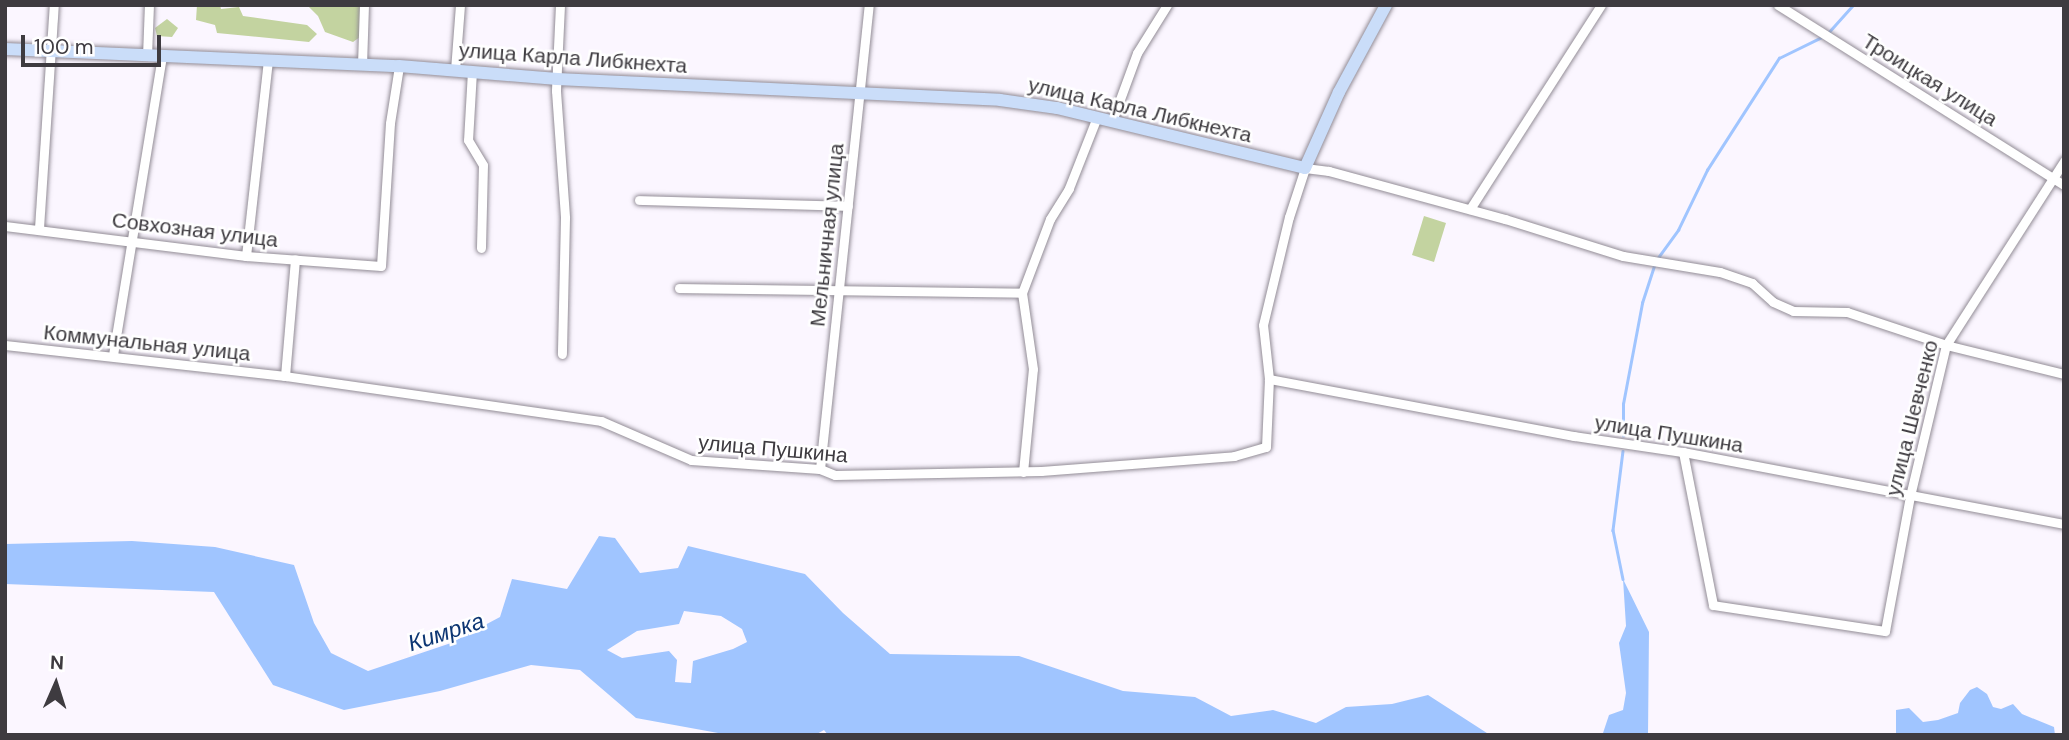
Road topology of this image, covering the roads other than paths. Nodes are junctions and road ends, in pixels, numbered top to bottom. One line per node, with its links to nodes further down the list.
1 (54, 5): 12 (street)
2 (149, 5): 13 (street)
3 (363, 5): 16 (street)
4 (460, 5): 18 (street)
5 (560, 5): 20 (street)
6 (869, 5): 21 (street, Мельничная улица)
7 (1167, 5): 23 (street)
8 (1386, 5): 25 (street)
9 (1601, 5): 30 (street)
10 (1778, 5): 26 (street, Троицкая улица)
11 (5, 49): 12 (street, улица Карла Либкнехта)
12 (51, 52): 13 (street, улица Карла Либкнехта); 32 (street)
13 (147, 56): 14 (street, улица Карла Либкнехта)
14 (162, 57): 15 (street, улица Карла Либкнехта); 33 (street)
15 (268, 61): 16 (street, улица Карла Либкнехта); 35 (street)
16 (362, 65): 17 (street, улица Карла Либкнехта)
17 (399, 66): 18 (street, улица Карла Либкнехта); 36 (street, Совхозная улица)
18 (455, 69): 19 (street, улица Карла Либкнехта)
19 (472, 71): 20 (street, улица Карла Либкнехта); 34 (street)
20 (557, 79): 21 (street, улица Карла Либкнехта); 42 (street)
21 (859, 92): 22 (street, улица Карла Либкнехта); 29 (street, Мельничная улица)
22 (1097, 117): 23 (street, улица Карла Либкнехта); 39 (street)
23 (1112, 121): 25 (street, улица Карла Либкнехта)
24 (2064, 162): 26 (street, улица Шевченко)
25 (1305, 168): 30 (street, улица Карла Либкнехта); 46 (street)
26 (2053, 178): 27 (street, Троицкая улица); 41 (street, улица Шевченко)
27 (2064, 185)
28 (639, 200): 29 (street)
29 (848, 206): 38 (street, Мельничная улица)
30 (1470, 209): 41 (street, улица Карла Либкнехта)
31 (5, 226): 32 (street, Совхозная улица)
32 (39, 228): 33 (street, Совхозная улица)
33 (132, 240): 35 (street, Совхозная улица); 43 (street)
34 (481, 248)
35 (246, 256): 36 (street, Совхозная улица)
36 (295, 259): 45 (street)
37 (680, 288): 38 (street)
38 (840, 290): 39 (street); 48 (street, Мельничная улица)
39 (1022, 293): 49 (street)
40 (5, 345): 43 (street, Коммунальная улица)
41 (1946, 345): 44 (street, улица Карла Либкнехта); 50 (street, улица Шевченко)
42 (562, 354)
43 (113, 355): 45 (street, Коммунальная улица)
44 (2064, 374)
45 (285, 376): 48 (street, улица Пушкина)
46 (1269, 379): 47 (street, улица Пушкина); 49 (street, улица Пушкина)
47 (1683, 452): 50 (street, улица Пушкина); 50 (street, улица Шевченко)
48 (820, 469): 49 (street, улица Пушкина)
49 (1023, 472)
50 (1910, 496): 51 (street, улица Пушкина)
51 (2064, 524)

